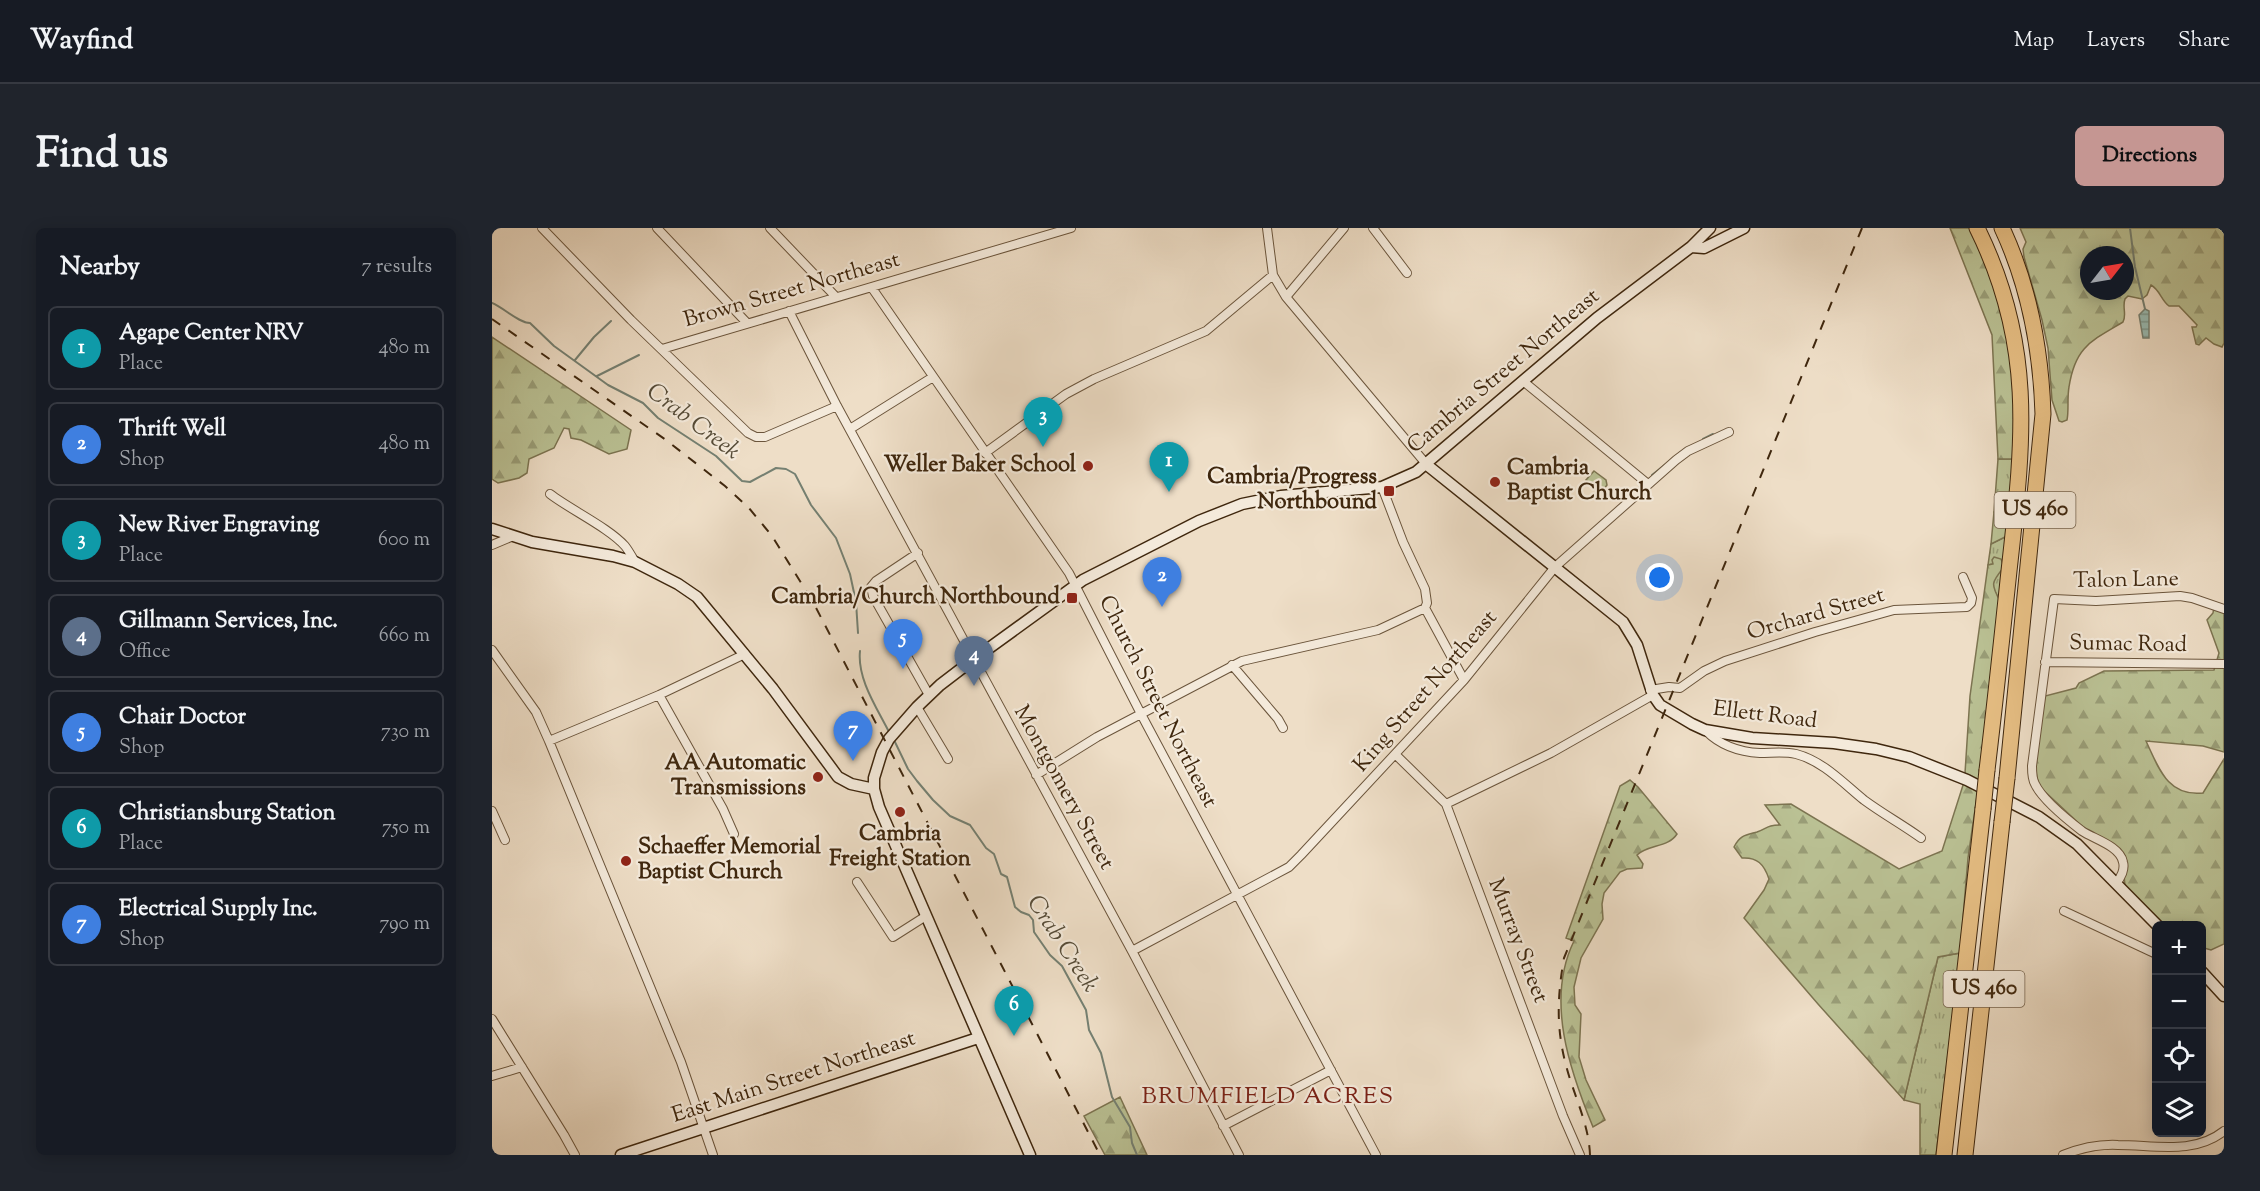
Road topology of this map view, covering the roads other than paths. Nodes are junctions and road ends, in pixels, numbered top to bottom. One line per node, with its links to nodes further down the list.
1 (542, 228): 20 (street)
2 (657, 228): 19 (street)
3 (770, 228): 16 (street)
4 (1071, 228): 15 (street, Brown Street Northeast)
5 (1268, 228): 14 (street)
6 (1344, 228): 17 (street)
7 (1373, 228): 13 (street)
8 (1710, 228): 12 (street, Cambria Street Northeast)
9 (1744, 228): 12 (street)
10 (1977, 228): 91 (highway, US 460, bridge)
11 (2002, 228): 92 (highway, US 460, bridge)
12 (1691, 247): 22 (street, Cambria Street Northeast)
13 (1407, 273)
14 (1273, 275): 17 (street); 26 (street)
15 (872, 288): 16 (street, Brown Street Northeast); 21 (street, Church Street Northeast)
16 (836, 297): 18 (street, Brown Street Northeast)
17 (1286, 297): 27 (street)
18 (789, 311): 19 (street, Brown Street Northeast); 23 (street, Montgomery Street)
19 (747, 322): 20 (street, Brown Street Northeast)
20 (662, 349): 23 (street)
21 (933, 377): 24 (street); 26 (street, Church Street Northeast)
22 (1523, 381): 27 (street, Cambria Street Northeast); 28 (street)
23 (837, 405): 24 (street, Montgomery Street)
24 (850, 429): 34 (street, Montgomery Street)
25 (1729, 432): 28 (street, King Street Northeast)
26 (985, 453): 38 (street, Church Street Northeast)
27 (1427, 465): 29 (street, Cambria Street Northeast); 36 (street)
28 (1648, 484): 36 (street, King Street Northeast)
29 (1382, 487): 38 (street, Cambria Street Northeast); 39 (street)
30 (550, 494): 35 (street)
31 (492, 529): 32 (street)
32 (511, 537): 33 (street); 35 (street)
33 (492, 545)
34 (918, 554): 43 (street, Montgomery Street); 50 (street)
35 (635, 562): 42 (street)
36 (1555, 567): 47 (street, King Street Northeast); 48 (street)
37 (1963, 577): 48 (street, Orchard Street)
38 (1076, 585): 43 (street, Cambria Street Northeast); 52 (street, Church Street Northeast)
39 (1425, 608): 46 (street); 47 (street)
40 (2224, 609): 44 (street, Talon Lane)
41 (492, 650): 55 (street)
42 (745, 654): 49 (street); 59 (street)
43 (974, 659): 50 (street, Cambria Street Northeast); 58 (street, Montgomery Street)
44 (2045, 662): 45 (street, Sumac Road); 66 (street, Sumac Road)
45 (2224, 664)
46 (1232, 665): 52 (street); 53 (street)
47 (1464, 680): 56 (street, King Street Northeast)
48 (1651, 692): 54 (street, Ellett Road); 60 (street, Orchard Street)
49 (659, 695): 55 (street); 62 (street)
50 (929, 695): 51 (street, Cambria Street Northeast)
51 (917, 707): 57 (street); 59 (street, Cambria Street Northeast)
52 (1141, 714): 58 (street); 67 (street, Church Street Northeast)
53 (1283, 728)
54 (1705, 730): 63 (street); 66 (street, Ellett Road)
55 (549, 741): 81 (street)
56 (1396, 755): 60 (street, Murray Street); 67 (street, King Street Northeast)
57 (948, 759)
58 (1036, 775): 71 (street, Montgomery Street)
59 (874, 789): 69 (street)
60 (1446, 804): 90 (street, Murray Street)
61 (492, 811): 64 (street)
62 (734, 834)
63 (1921, 838)
64 (505, 840)
65 (857, 882): 69 (street)
66 (2116, 883): 70 (street, Ellett Road)
67 (1238, 894): 71 (street, King Street Northeast); 78 (street, Church Street Northeast)
68 (2064, 911): 72 (street)
69 (926, 916): 76 (street)
70 (2153, 921)
71 (1132, 951): 80 (street, Montgomery Street)
72 (2152, 952)
73 (2205, 975): 74 (street)
74 (2224, 996)
75 (492, 1018): 77 (street)
76 (978, 1038): 81 (street, East Main Street Northeast); 87 (street)
77 (522, 1067): 79 (street); 84 (street)
78 (1331, 1070): 80 (street); 89 (street, Church Street Northeast)
79 (492, 1076)
80 (1224, 1126): 88 (street, Montgomery Street)
81 (704, 1128): 85 (street, East Main Street Northeast); 86 (street)
82 (2224, 1131): 83 (street)
83 (2198, 1151): 93 (street)
84 (574, 1155)
85 (621, 1155)
86 (713, 1155)
87 (1030, 1155)
88 (1239, 1155)
89 (1376, 1155)
90 (1580, 1155)
91 (1944, 1155)
92 (1965, 1155)
93 (2063, 1155)

